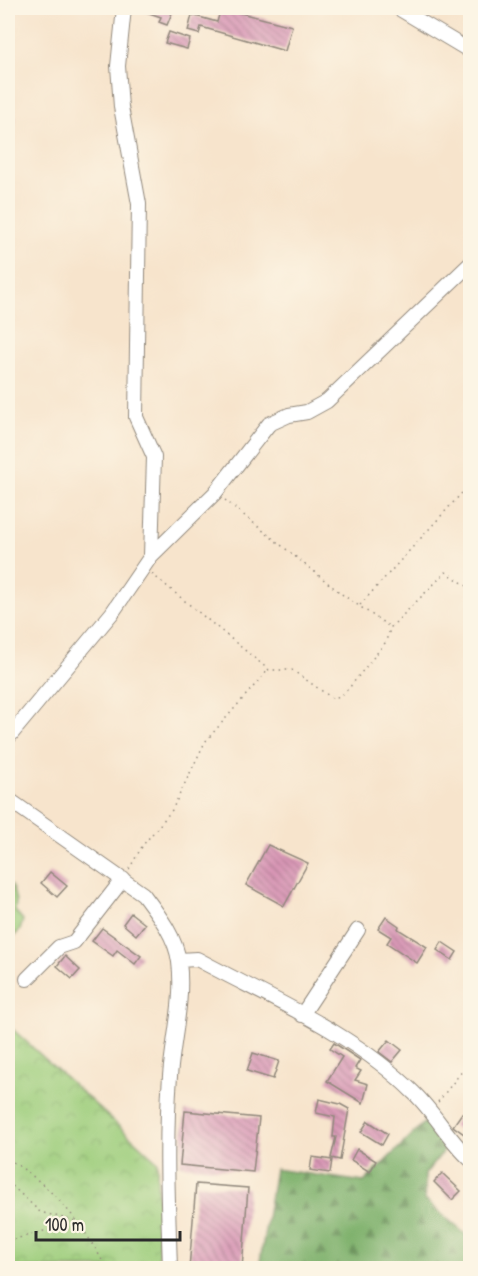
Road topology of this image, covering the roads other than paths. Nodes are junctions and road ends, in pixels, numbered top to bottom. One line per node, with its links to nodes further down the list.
1 (124, 8): 5 (street)
2 (398, 8): 3 (street)
3 (471, 51)
4 (471, 264): 5 (street)
5 (147, 562): 6 (street)
6 (8, 738)
7 (8, 799): 8 (street)
8 (123, 879): 10 (street); 11 (street)
9 (358, 930): 12 (street)
10 (179, 960): 12 (street); 14 (street)
11 (27, 979)
12 (302, 1015): 13 (street)
13 (471, 1159)
14 (170, 1269)

